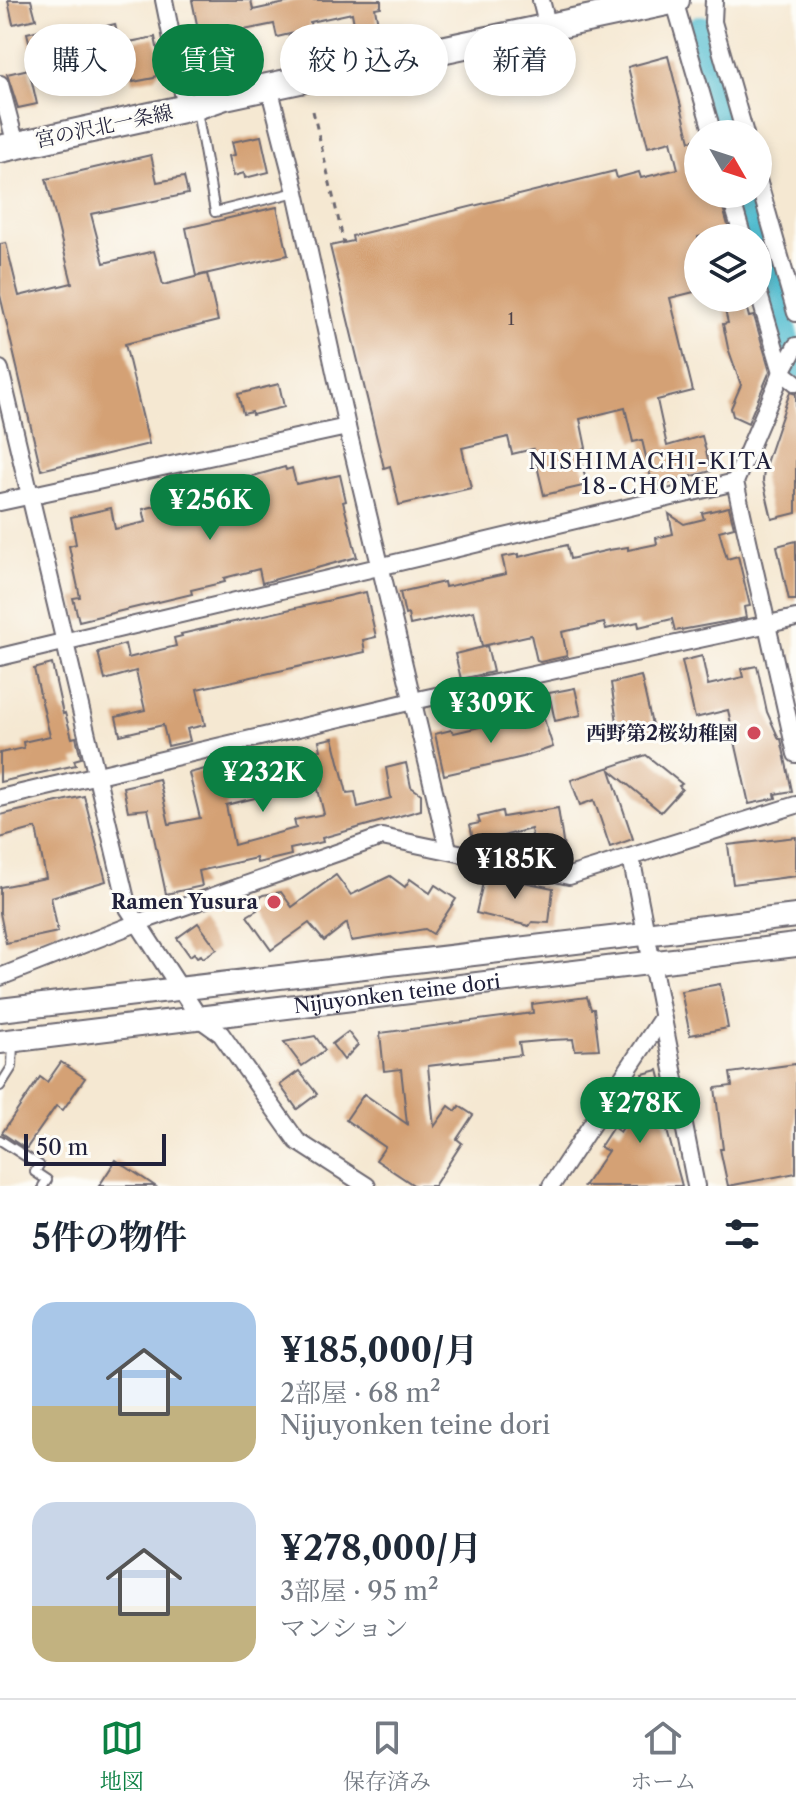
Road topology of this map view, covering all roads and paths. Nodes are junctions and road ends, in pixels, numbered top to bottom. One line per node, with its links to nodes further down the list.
1 (164, 0): 10 (street)
2 (541, 0): 5 (street)
3 (675, 0): 6 (main road, 宮の沢北一条線); 12 (street)
4 (714, 0): 13 (street)
5 (547, 24)
6 (566, 24)
7 (464, 46): 9 (main road, 宮の沢北一条線)
8 (0, 84): 14 (street)
9 (269, 87): 10 (main road, 宮の沢北一条線); 15 (street)
10 (191, 107): 14 (main road, 宮の沢北一条線); 15 (lane)
11 (313, 111): 17 (path)
12 (709, 120)
13 (741, 120)
14 (8, 147)
15 (296, 192): 24 (street)
16 (766, 208): 19 (street)
17 (344, 243)
18 (765, 312): 22 (street)
19 (796, 313)
20 (795, 347): 22 (street)
21 (0, 369): 26 (street)
22 (784, 369): 23 (street); 25 (street)
23 (796, 383)
24 (347, 427): 26 (street); 28 (street)
25 (735, 482): 28 (street); 30 (street)
26 (30, 495): 27 (street); 31 (street)
27 (0, 502)
28 (383, 567): 31 (street); 33 (street)
29 (796, 618): 30 (street)
30 (768, 624): 33 (street); 34 (street)
31 (65, 642): 32 (street); 35 (street)
32 (0, 657)
33 (413, 701): 35 (street); 38 (street)
34 (796, 754)
35 (97, 777): 36 (street); 41 (street)
36 (0, 798)
37 (796, 805): 39 (street)
38 (448, 849): 39 (street); 41 (street)
39 (631, 857): 42 (street)
40 (796, 916): 42 (street, Nijuyonken teine dori)
41 (137, 923): 45 (street); 46 (street)
42 (646, 933): 44 (street); 46 (street, Nijuyonken teine dori)
43 (796, 945): 44 (street, Nijuyonken teine dori)
44 (651, 962): 48 (street); 49 (street, Nijuyonken teine dori)
45 (0, 977)
46 (180, 989): 47 (street, Nijuyonken teine dori); 49 (street)
47 (0, 1010)
48 (662, 1018): 55 (street); 56 (street)
49 (200, 1019): 50 (street, Nijuyonken teine dori); 54 (street)
50 (6, 1041): 51 (lane)
51 (0, 1086)
52 (0, 1140): 53 (lane)
53 (43, 1186)
54 (367, 1186)
55 (551, 1186)
56 (696, 1186)

